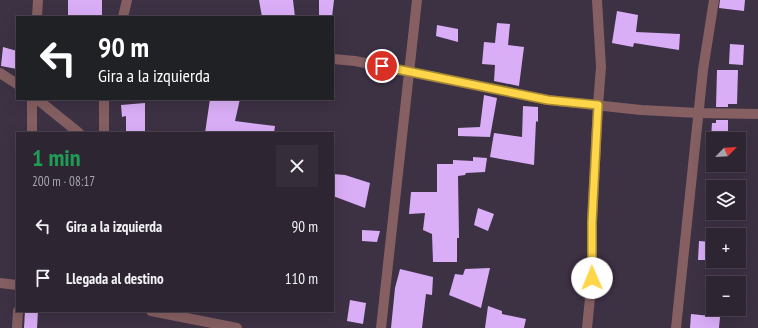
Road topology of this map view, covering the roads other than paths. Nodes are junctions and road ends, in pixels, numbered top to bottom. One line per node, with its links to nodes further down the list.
1 (38, 0): 6 (street)
2 (127, 0): 7 (street)
3 (417, 0): 9 (street)
4 (597, 0): 16 (street)
5 (714, 0): 17 (street)
6 (37, 16)
7 (123, 16)
8 (334, 59): 9 (street)
9 (409, 72): 16 (street); 28 (street)
10 (1, 74): 11 (street); 12 (street)
11 (16, 74)
12 (16, 83)
13 (32, 100): 19 (street)
14 (38, 100): 20 (street)
15 (104, 100): 21 (street)
16 (598, 105): 17 (street); 29 (street)
17 (698, 113): 18 (street); 30 (street)
18 (758, 114)
19 (32, 132)
20 (78, 132)
21 (104, 132)
22 (0, 283): 23 (street)
23 (16, 284)
24 (18, 312): 26 (street)
25 (156, 312): 27 (street)
26 (17, 328)
27 (237, 328)
28 (381, 328)
29 (587, 328)
30 (676, 328)

